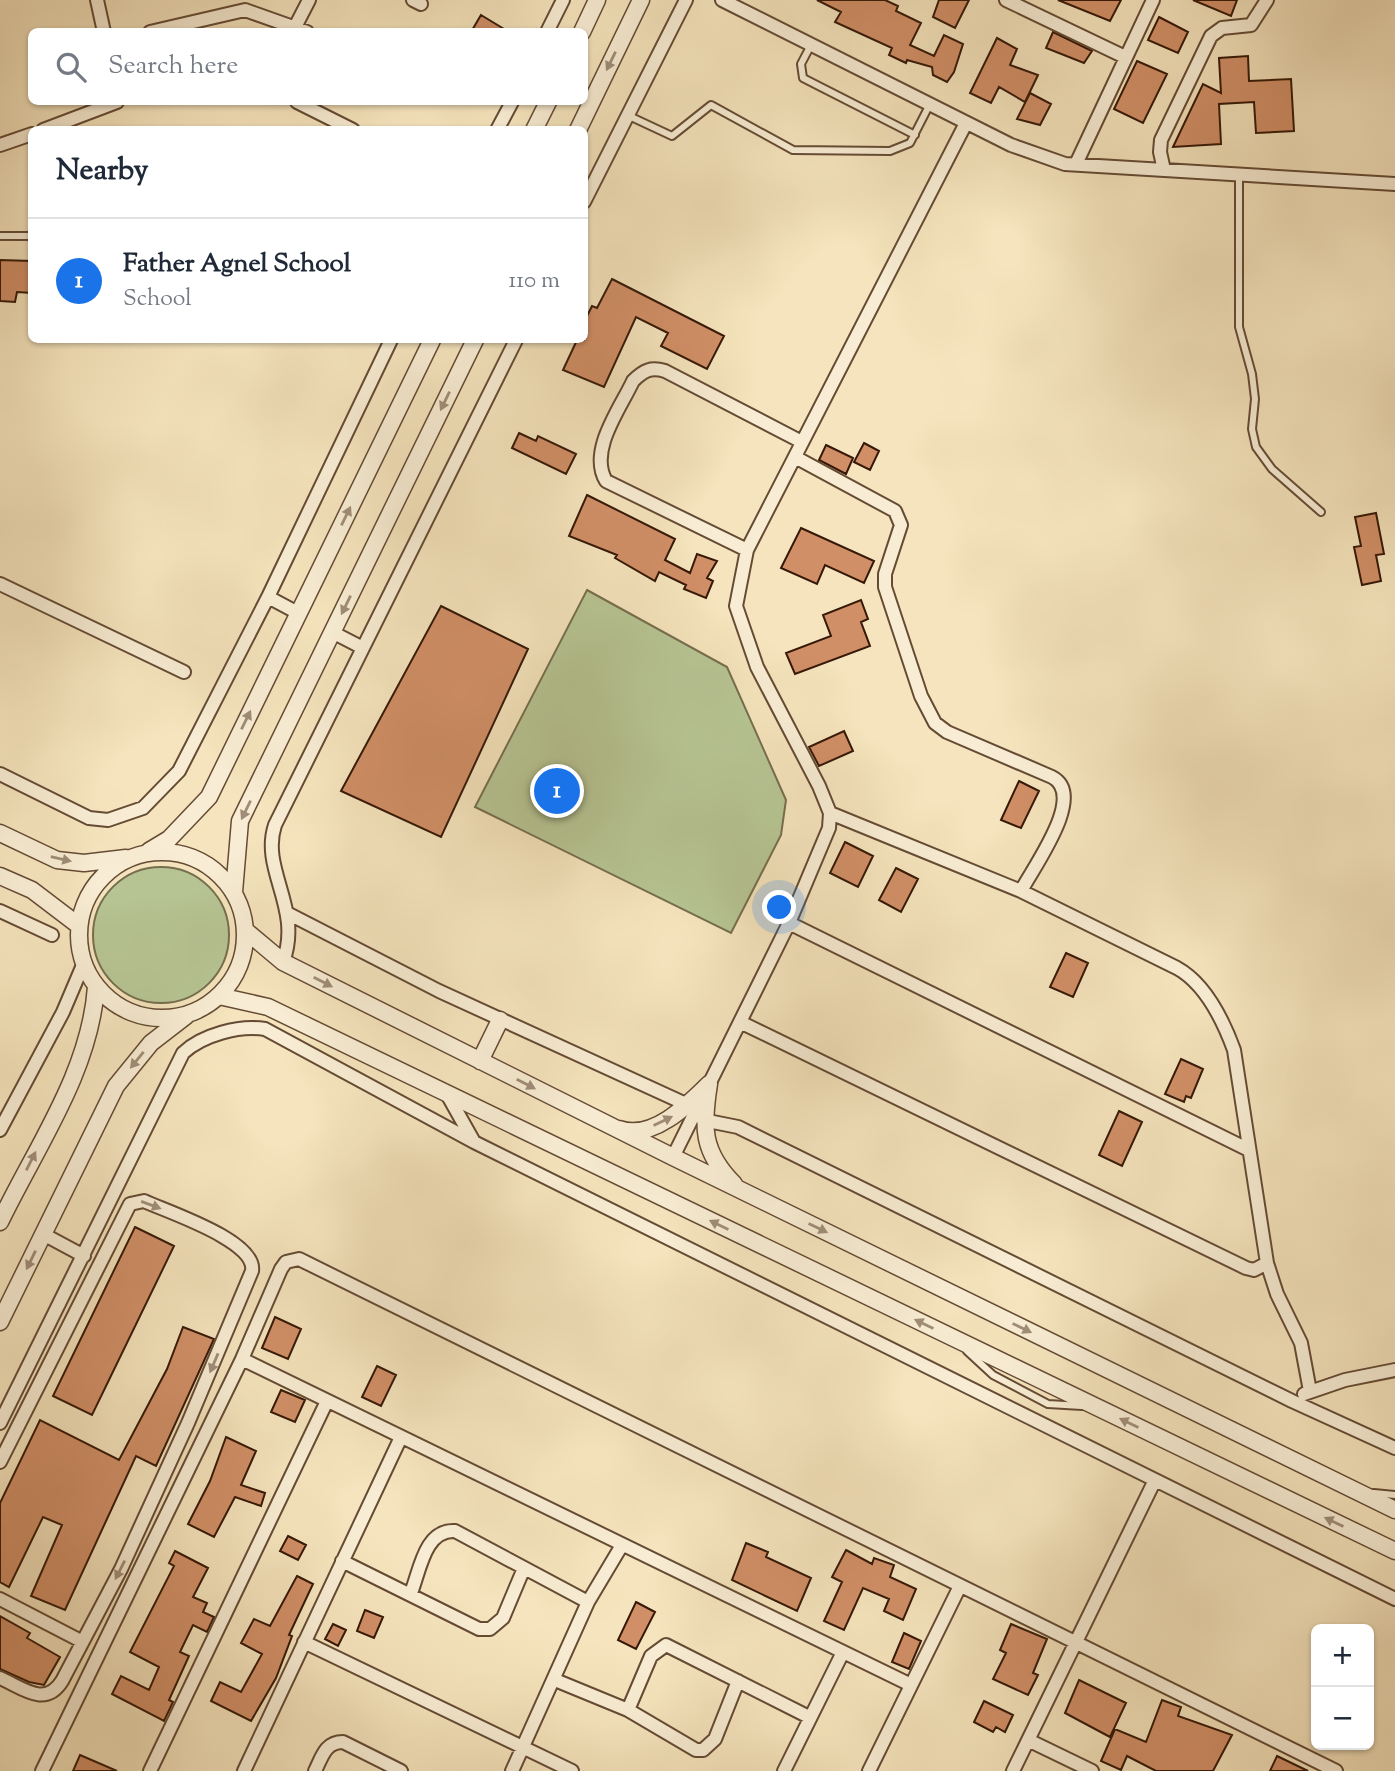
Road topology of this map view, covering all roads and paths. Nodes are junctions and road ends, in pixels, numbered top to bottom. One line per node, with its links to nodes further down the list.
1 (97, 0): 11 (street)
2 (309, 0): 14 (street)
3 (563, 0): 15 (street)
4 (597, 0): 16 (street)
5 (641, 0): 30 (street, one-way to 30)
6 (686, 0): 24 (street)
7 (722, 0): 17 (street)
8 (1006, 0): 18 (street)
9 (1153, 0): 18 (street)
10 (1267, 0): 35 (street)
11 (103, 28)
12 (167, 28): 13 (street)
13 (294, 28)
14 (300, 28)
15 (549, 28)
16 (584, 28)
17 (811, 45): 19 (street); 32 (lane)
18 (1125, 57): 34 (street)
19 (930, 104): 25 (street); 32 (lane)
20 (109, 105): 26 (street)
21 (304, 105): 27 (street)
22 (510, 105): 28 (street)
23 (546, 105): 29 (street)
24 (627, 115): 32 (lane); 38 (street)
25 (966, 122): 34 (street); 45 (street)
26 (54, 126)
27 (345, 126)
28 (500, 126)
29 (536, 126)
30 (580, 126)
31 (28, 135): 33 (street)
32 (915, 135)
33 (0, 145)
34 (1076, 164): 35 (street)
35 (1164, 170): 36 (street)
36 (1239, 174): 37 (street); 47 (lane)
37 (1395, 184)
38 (588, 194)
39 (0, 236): 40 (lane)
40 (28, 236)
41 (390, 343): 50 (street)
42 (431, 343): 51 (street, one-way to 42)
43 (474, 343): 52 (street, one-way to 52)
44 (515, 343): 53 (street)
45 (800, 441): 46 (street); 48 (street)
46 (796, 457): 48 (street); 61 (street)
47 (1321, 512)
48 (747, 550): 56 (street)
49 (0, 584): 54 (street)
50 (268, 597): 51 (street); 55 (street)
51 (298, 613): 58 (street, one-way to 51)
52 (332, 632): 53 (street); 62 (street, one-way to 62)
53 (363, 648): 64 (street)
54 (184, 672)
55 (0, 774)
56 (830, 813): 61 (street); 65 (street)
57 (0, 833): 59 (street, one-way to 59)
58 (149, 851): 59 (street); 62 (street)
59 (126, 858): 66 (street)
60 (0, 876): 66 (street)
61 (1021, 891): 84 (street)
62 (234, 892): 67 (street)
63 (0, 911): 68 (street)
64 (289, 914): 69 (street); 74 (street)
65 (789, 923): 75 (street); 84 (street)
66 (78, 925): 70 (street)
67 (246, 931): 69 (street); 72 (street)
68 (52, 935)
69 (283, 962): 76 (street, one-way to 76)
70 (83, 965): 71 (street); 82 (street)
71 (96, 987): 73 (street); 87 (street, one-way to 71)
72 (219, 996): 73 (street); 78 (street)
73 (188, 1014): 88 (street, one-way to 88)
74 (500, 1020): 76 (street); 79 (street)
75 (740, 1022): 77 (street); 90 (street)
76 (480, 1061): 81 (street, one-way to 81)
77 (709, 1084): 79 (street); 80 (street); 85 (street)
78 (447, 1093): 83 (street); 110 (street, one-way to 78)
79 (688, 1105): 81 (street, one-way to 79)
80 (703, 1120): 86 (street); 100 (street)
81 (607, 1125): 85 (street)
82 (0, 1130)
83 (474, 1142): 89 (street); 105 (street)
84 (1249, 1150): 90 (street)
85 (673, 1157): 86 (street)
86 (741, 1191): 106 (street, one-way to 106)
87 (1, 1216)
88 (43, 1234): 89 (street); 91 (street, one-way to 91)
89 (84, 1256): 93 (street)
90 (1267, 1263): 96 (street)
91 (0, 1322)
92 (242, 1359): 99 (street); 113 (street); 130 (street)
93 (30, 1362): 94 (street); 97 (street)
94 (47, 1370): 98 (street); 118 (street, one-way to 118)
95 (1395, 1370): 96 (street)
96 (1310, 1391): 100 (street)
97 (15, 1394): 98 (street); 101 (street)
98 (31, 1400): 104 (street)
99 (327, 1401): 102 (street); 131 (street)
100 (1292, 1401): 103 (street)
101 (0, 1423)
102 (401, 1437): 109 (street); 111 (street)
103 (1395, 1448)
104 (0, 1462)
105 (1154, 1482): 116 (street); 120 (street)
106 (1358, 1492): 107 (lane); 108 (street)
107 (1395, 1495)
108 (1395, 1510)
109 (622, 1545): 117 (street); 121 (street)
110 (1395, 1551)
111 (342, 1561): 114 (street); 119 (street)
112 (524, 1568): 114 (street); 114 (street); 117 (street)
113 (960, 1586): 120 (street); 125 (street)
114 (411, 1593)
115 (0, 1599): 118 (street)
116 (1395, 1599)
117 (588, 1602): 123 (street)
118 (80, 1641): 122 (street)
119 (304, 1642): 129 (street); 132 (street)
120 (1076, 1643): 128 (street); 141 (street)
121 (843, 1652): 125 (street); 127 (street)
122 (0, 1678)
123 (555, 1680): 126 (street); 129 (street)
124 (738, 1681): 126 (street); 126 (street); 127 (street)
125 (911, 1685): 138 (street)
126 (628, 1710)
127 (809, 1717): 137 (street)
128 (1028, 1740): 139 (street); 140 (street)
129 (524, 1748): 135 (street); 136 (street)
130 (45, 1770)
131 (150, 1771)
132 (244, 1771)
133 (315, 1771): 134 (street)
134 (401, 1771)
135 (512, 1771)
136 (572, 1771)
137 (783, 1771)
138 (869, 1771)
139 (1013, 1771)
140 (1092, 1771)
141 (1336, 1771)

